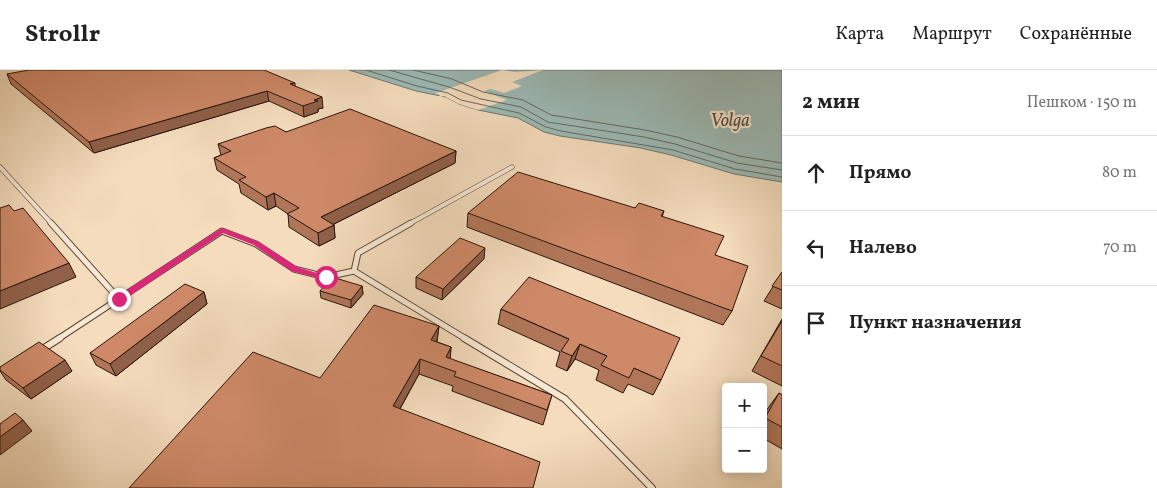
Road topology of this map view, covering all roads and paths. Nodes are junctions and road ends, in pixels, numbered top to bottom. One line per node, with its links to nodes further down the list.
1 (0, 167): 4 (lane)
2 (512, 167): 3 (lane)
3 (354, 271): 4 (lane); 6 (lane)
4 (119, 299): 5 (lane)
5 (32, 356)
6 (652, 488)

